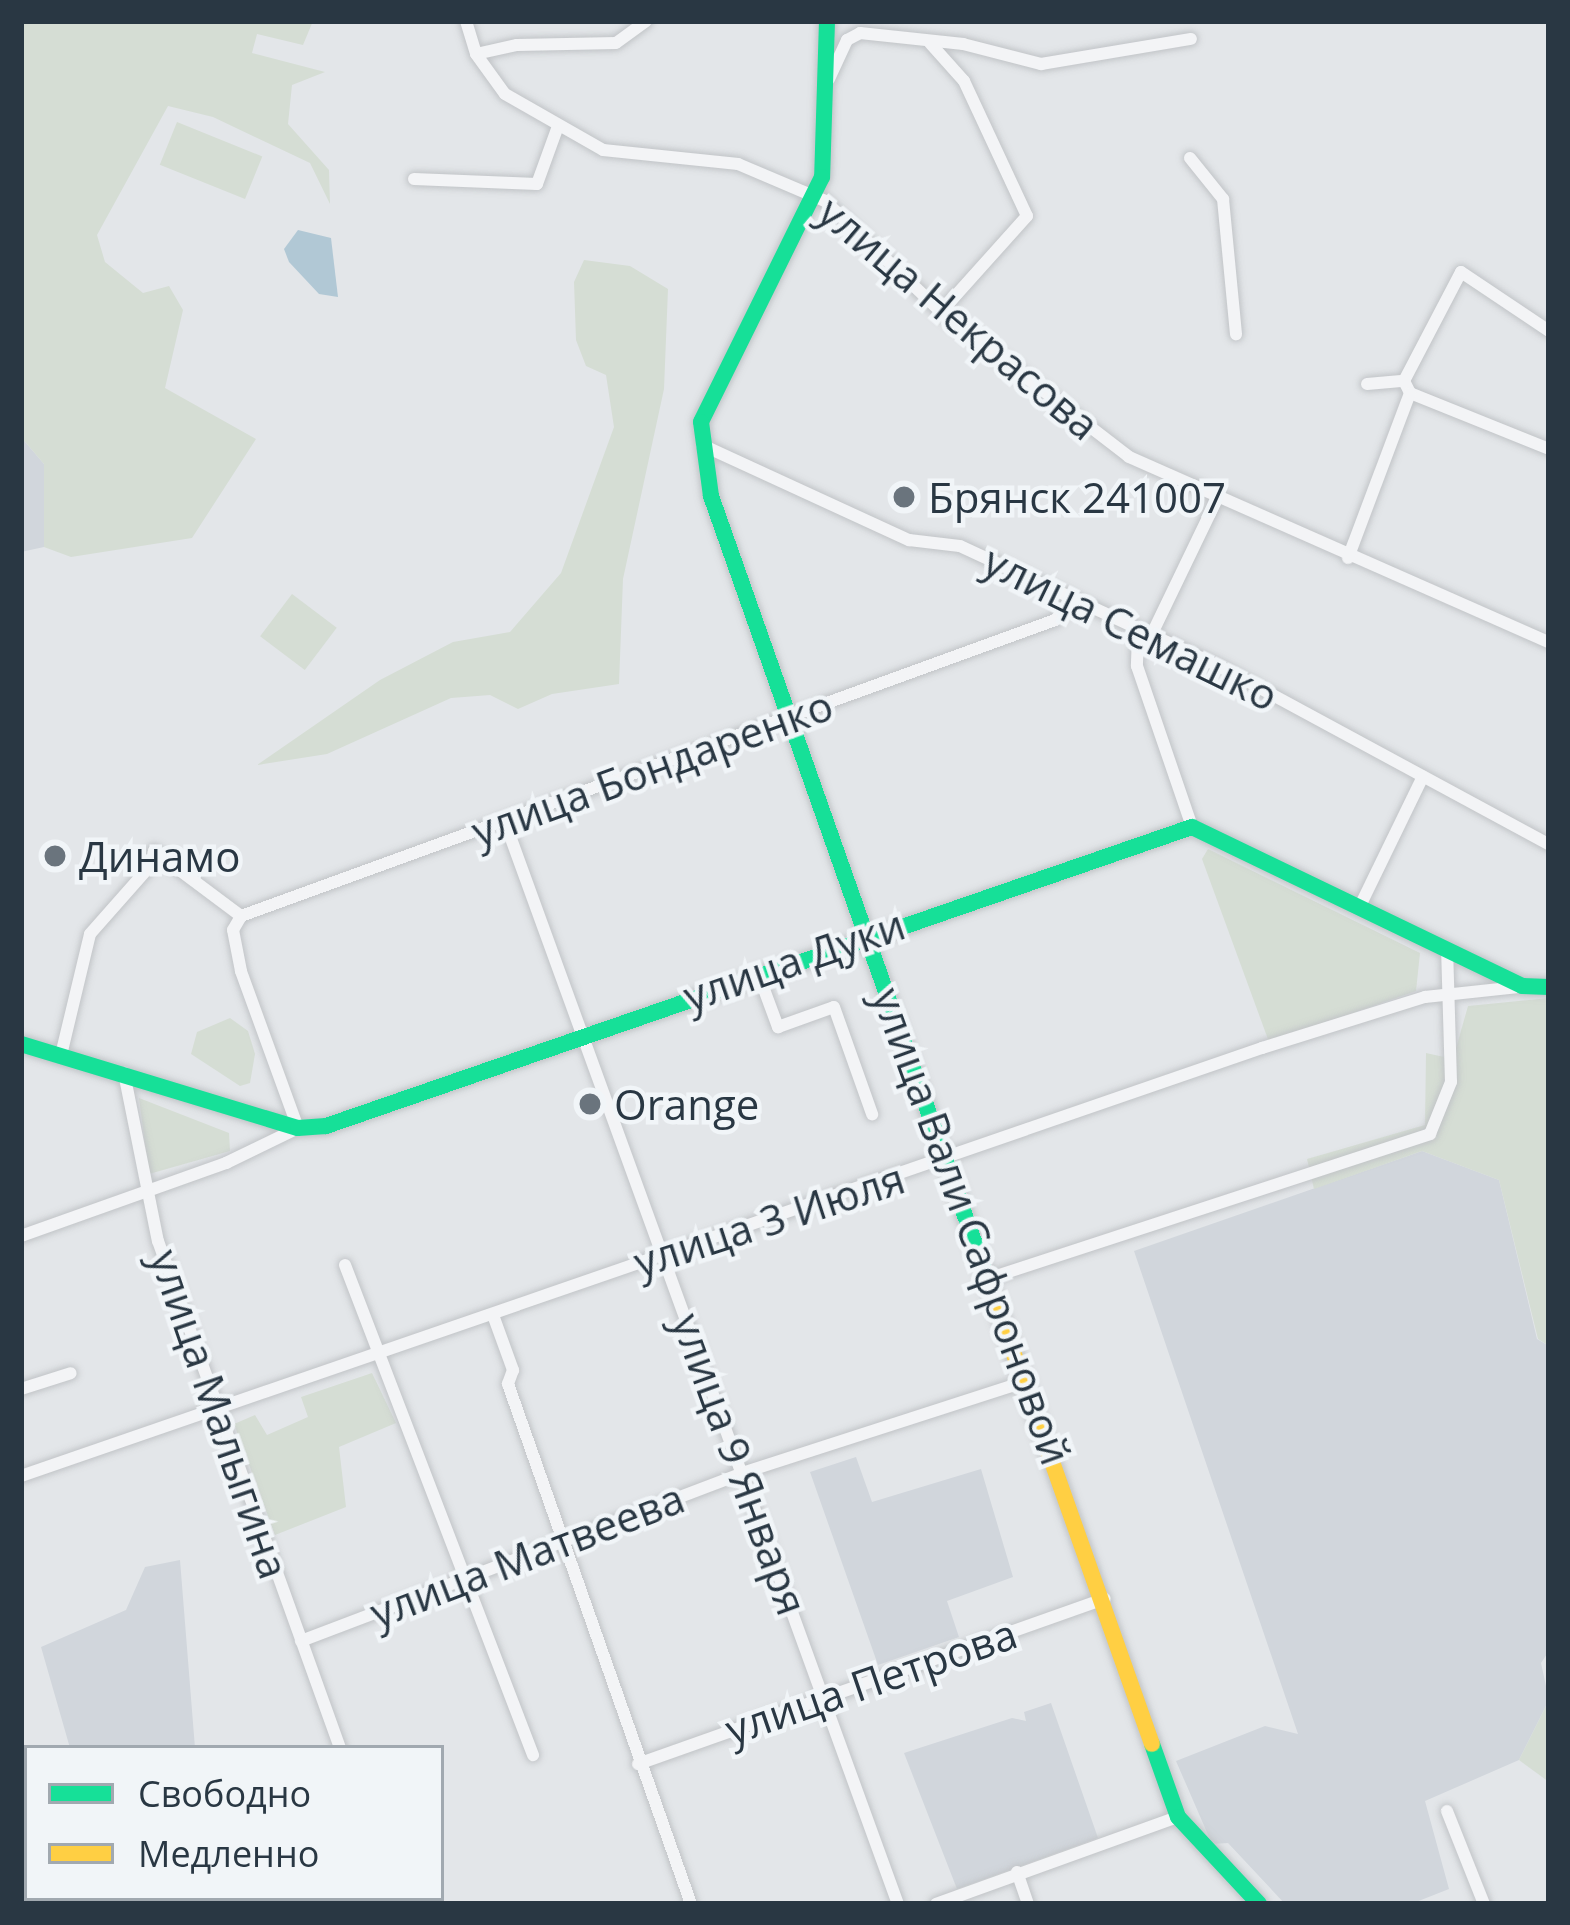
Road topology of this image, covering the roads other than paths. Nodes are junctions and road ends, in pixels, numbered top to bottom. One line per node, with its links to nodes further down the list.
1 (466, 21): 6 (street, улица Некрасова)
2 (646, 21): 6 (street)
3 (827, 21): 7 (street)
4 (1191, 39): 5 (street)
5 (929, 43): 7 (street); 12 (street)
6 (476, 55): 8 (street, улица Некрасова)
7 (829, 79): 11 (street)
8 (558, 126): 10 (street); 11 (street, улица Некрасова)
9 (1190, 158): 14 (street)
10 (414, 179)
11 (815, 196): 12 (street, улица Некрасова); 17 (street, улица Вали Сафроновой)
12 (941, 312): 19 (street, улица Некрасова)
13 (1549, 331): 16 (street)
14 (1236, 334)
15 (1367, 384): 16 (street)
16 (1407, 387): 18 (street); 20 (street)
17 (701, 445): 21 (street, улица Семашко); 24 (street, улица Вали Сафроновой)
18 (1549, 449)
19 (1218, 497): 20 (street, улица Некрасова); 22 (street)
20 (1348, 558): 23 (street, улица Некрасова)
21 (1072, 602): 22 (street, улица Семашко); 24 (street, улица Бондаренко)
22 (1144, 636): 25 (street, улица Семашко); 27 (street)
23 (1549, 642)
24 (792, 718): 26 (street, улица Бондаренко); 31 (street, улица Вали Сафроновой)
25 (1423, 776): 28 (street, улица Семашко); 29 (street)
26 (505, 822): 30 (street, улица Бондаренко); 37 (street, улица 9 Января)
27 (1192, 827): 29 (street); 31 (street, улица Дуки)
28 (1549, 844)
29 (1360, 906): 32 (street)
30 (241, 916): 39 (street); 42 (street)
31 (867, 935): 33 (street, улица Дуки); 43 (street, улица Вали Сафроновой)
32 (1447, 950): 34 (street); 36 (street)
33 (758, 972): 37 (street, улица Дуки); 41 (street)
34 (1522, 986): 35 (street); 36 (street, улица 3 Июля)
35 (1549, 987)
36 (1452, 993): 43 (street, улица 3 Июля); 48 (street)
37 (584, 1034): 42 (street, улица Дуки); 46 (street, улица 9 Января)
38 (21, 1044): 39 (street, улица Дуки)
39 (61, 1055): 40 (street, улица Дуки)
40 (124, 1073): 42 (street, улица Дуки); 44 (street, улица Малыгина)
41 (872, 1114)
42 (298, 1128): 44 (street)
43 (948, 1161): 46 (street, улица 3 Июля); 48 (street, улица Вали Сафроновой)
44 (145, 1192): 45 (street); 54 (street, улица Малыгина)
45 (21, 1236)
46 (663, 1254): 49 (street, улица 3 Июля); 55 (street, улица 9 Января)
47 (345, 1265): 50 (street)
48 (990, 1278): 52 (street, улица Вали Сафроновой)
49 (493, 1315): 50 (street, улица 3 Июля); 57 (street)
50 (379, 1354): 54 (street, улица 3 Июля); 58 (street)
51 (71, 1373): 53 (street)
52 (1028, 1381): 55 (street, улица Матвеева); 59 (street, улица Вали Сафроновой)
53 (21, 1389)
54 (214, 1412): 56 (street, улица 3 Июля); 60 (street, улица Малыгина)
55 (745, 1472): 57 (street, улица Матвеева); 61 (street, улица 9 Января)
56 (21, 1476)
57 (562, 1540): 58 (street, улица Матвеева); 64 (street)
58 (462, 1580): 60 (street, улица Матвеева); 63 (street)
59 (1105, 1599): 61 (street, улица Петрова); 66 (street, улица Вали Сафроновой)
60 (301, 1641): 62 (street, улица Малыгина)
61 (824, 1700): 64 (street, улица Петрова); 69 (street, улица 9 Января)
62 (339, 1745)
63 (533, 1756)
64 (638, 1763): 68 (street)
65 (1447, 1811): 73 (street)
66 (1178, 1817): 67 (street); 72 (street, улица Вали Сафроновой)
67 (1017, 1872): 70 (street); 71 (street)
68 (691, 1904)
69 (898, 1904)
70 (936, 1904)
71 (1028, 1904)
72 (1258, 1904)
73 (1484, 1904)

